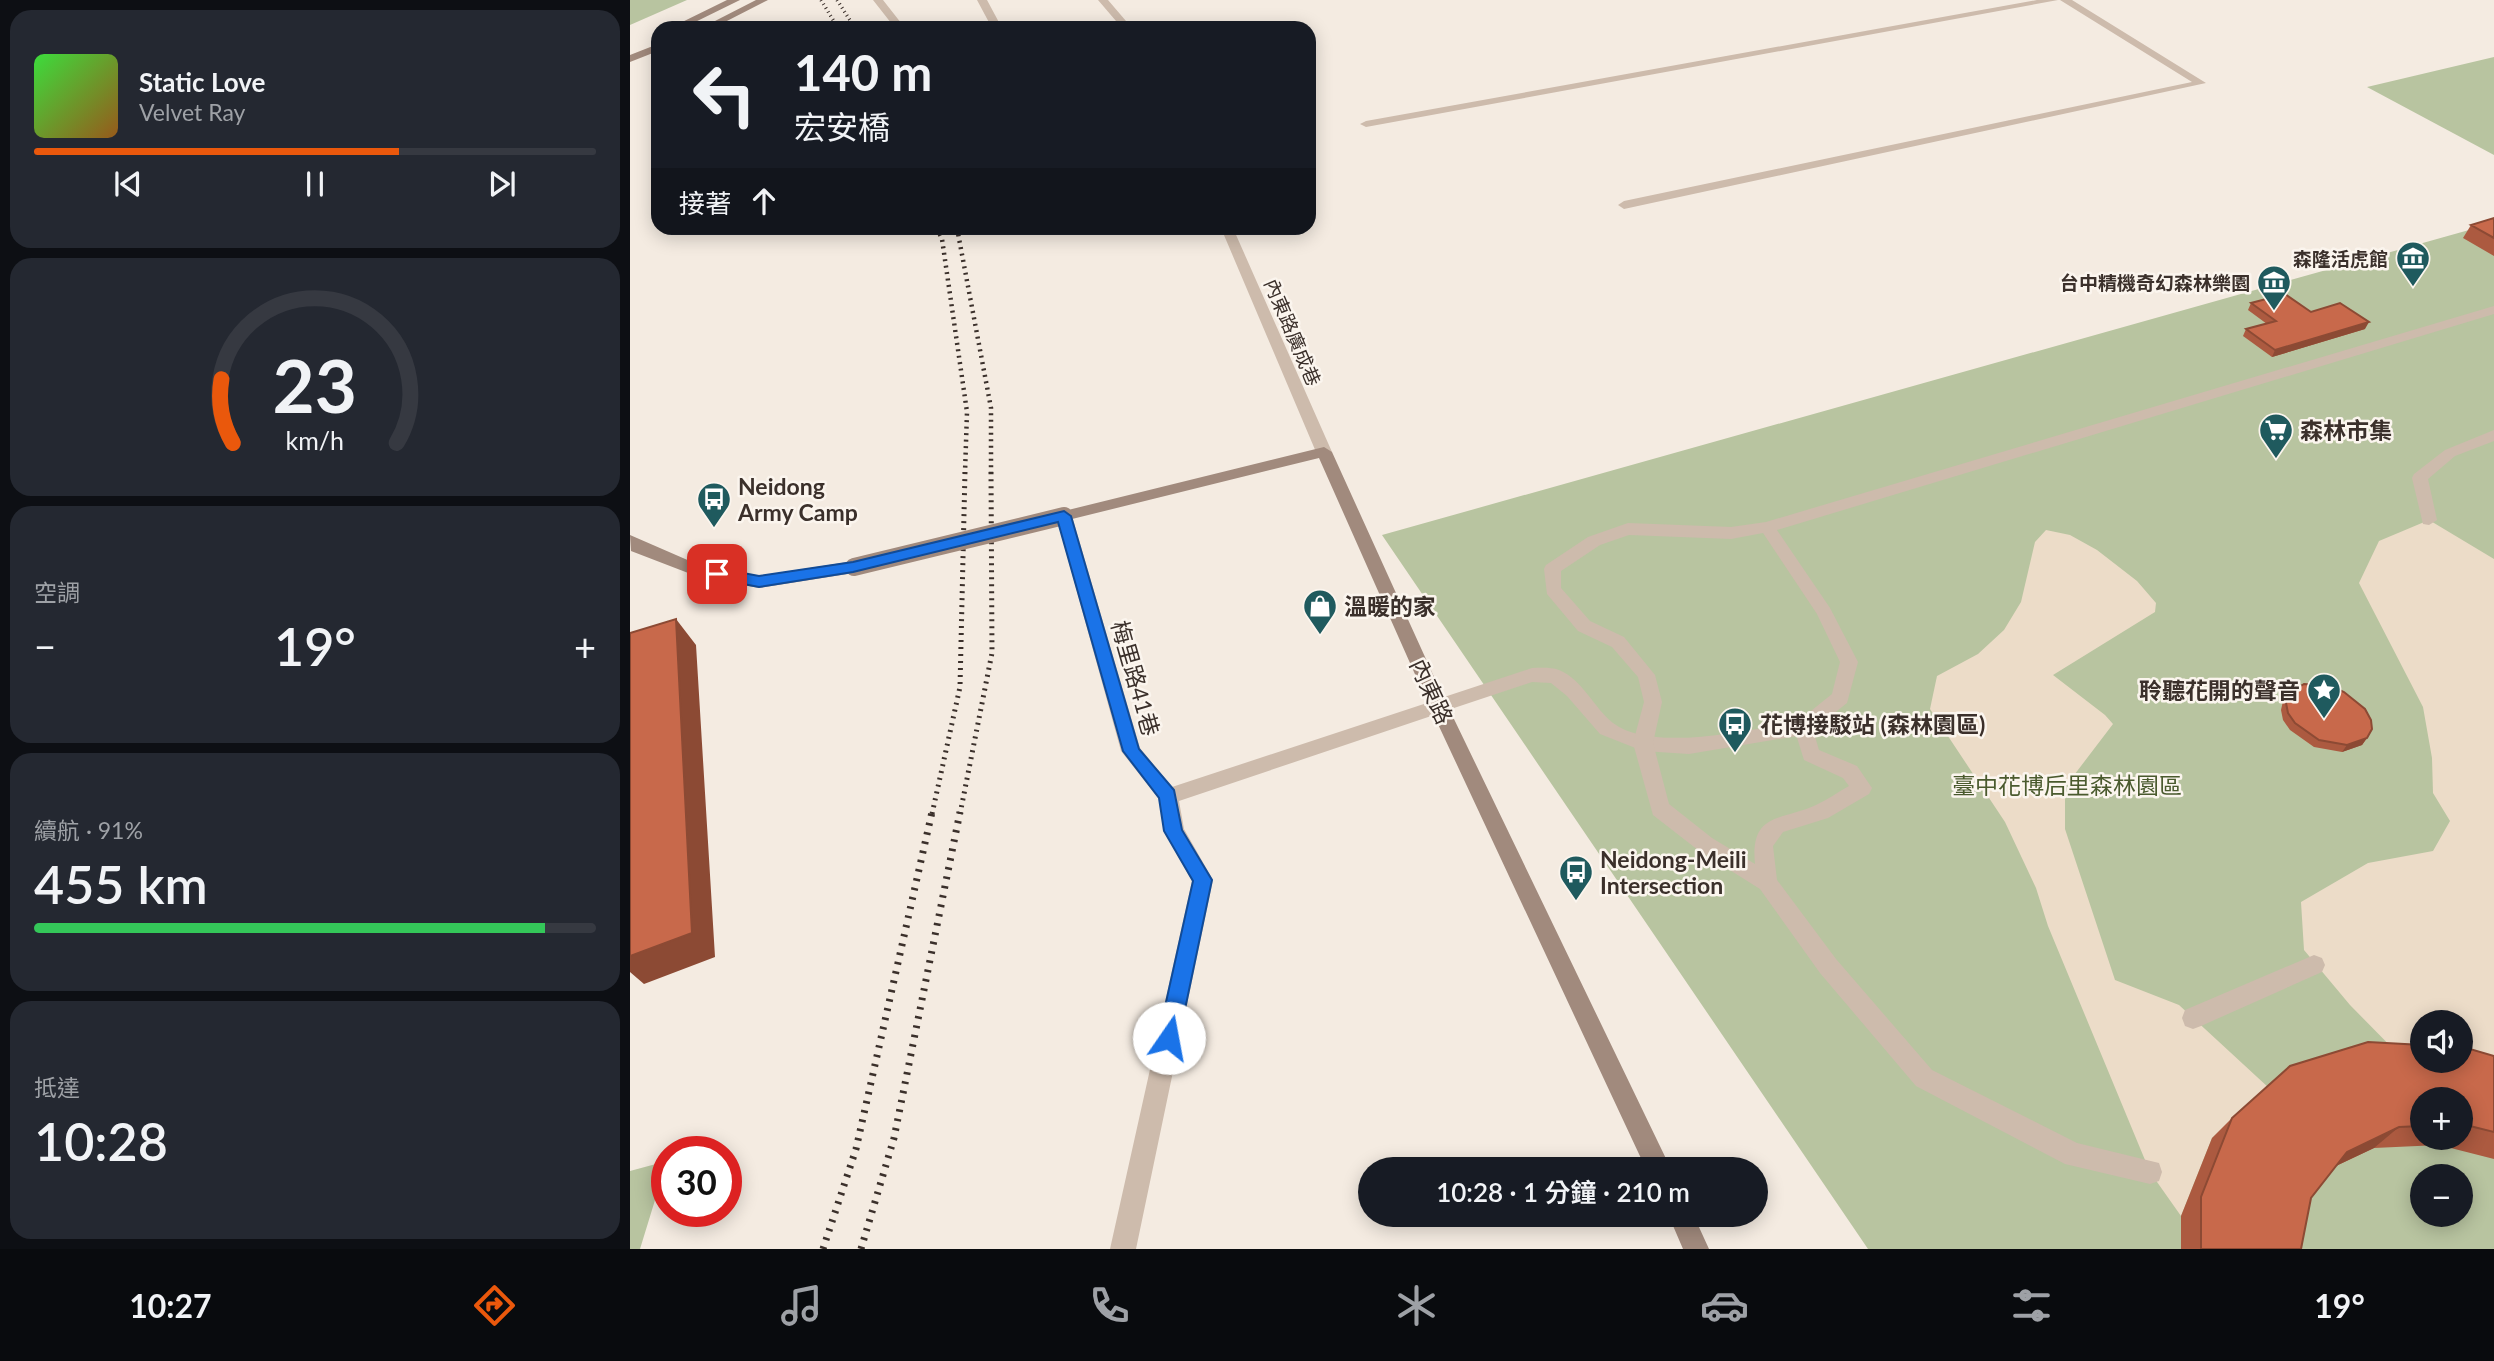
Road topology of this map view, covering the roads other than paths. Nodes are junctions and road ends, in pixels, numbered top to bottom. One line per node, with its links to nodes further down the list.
1 (735, 0): 8 (street)
2 (763, 0): 9 (street)
3 (878, 0): 10 (street)
4 (982, 0): 11 (street)
5 (1103, 0): 12 (street)
6 (2053, 0): 17 (street)
7 (2065, 0): 18 (street)
8 (690, 21)
9 (719, 21)
10 (894, 21)
11 (993, 21)
12 (1121, 21)
13 (651, 38): 14 (street)
14 (630, 47)
15 (651, 50): 16 (street)
16 (630, 59)
17 (1366, 124)
18 (1624, 205)
19 (1230, 235): 22 (street, 內東路廣成巷)
20 (2494, 310): 25 (street)
21 (2494, 435): 24 (street)
22 (1324, 452): 23 (street); 27 (street, 內東路)
23 (1064, 516): 26 (street, bridge); 30 (street, 梅里路41巷)
24 (2429, 520)
25 (1766, 527): 28 (street); 29 (street)
26 (630, 541)
27 (1439, 706): 29 (street); 30 (street); 34 (street, 內東路)
28 (1803, 728): 29 (street); 31 (street)
29 (1643, 743): 31 (street)
30 (1168, 796): 37 (street, 梅里路41巷)
31 (1767, 883): 35 (street)
32 (2314, 965): 33 (street)
33 (2193, 1018)
34 (1652, 1157)
35 (2150, 1172)
36 (1686, 1227): 38 (street)
37 (1124, 1249)
38 (1696, 1249)

